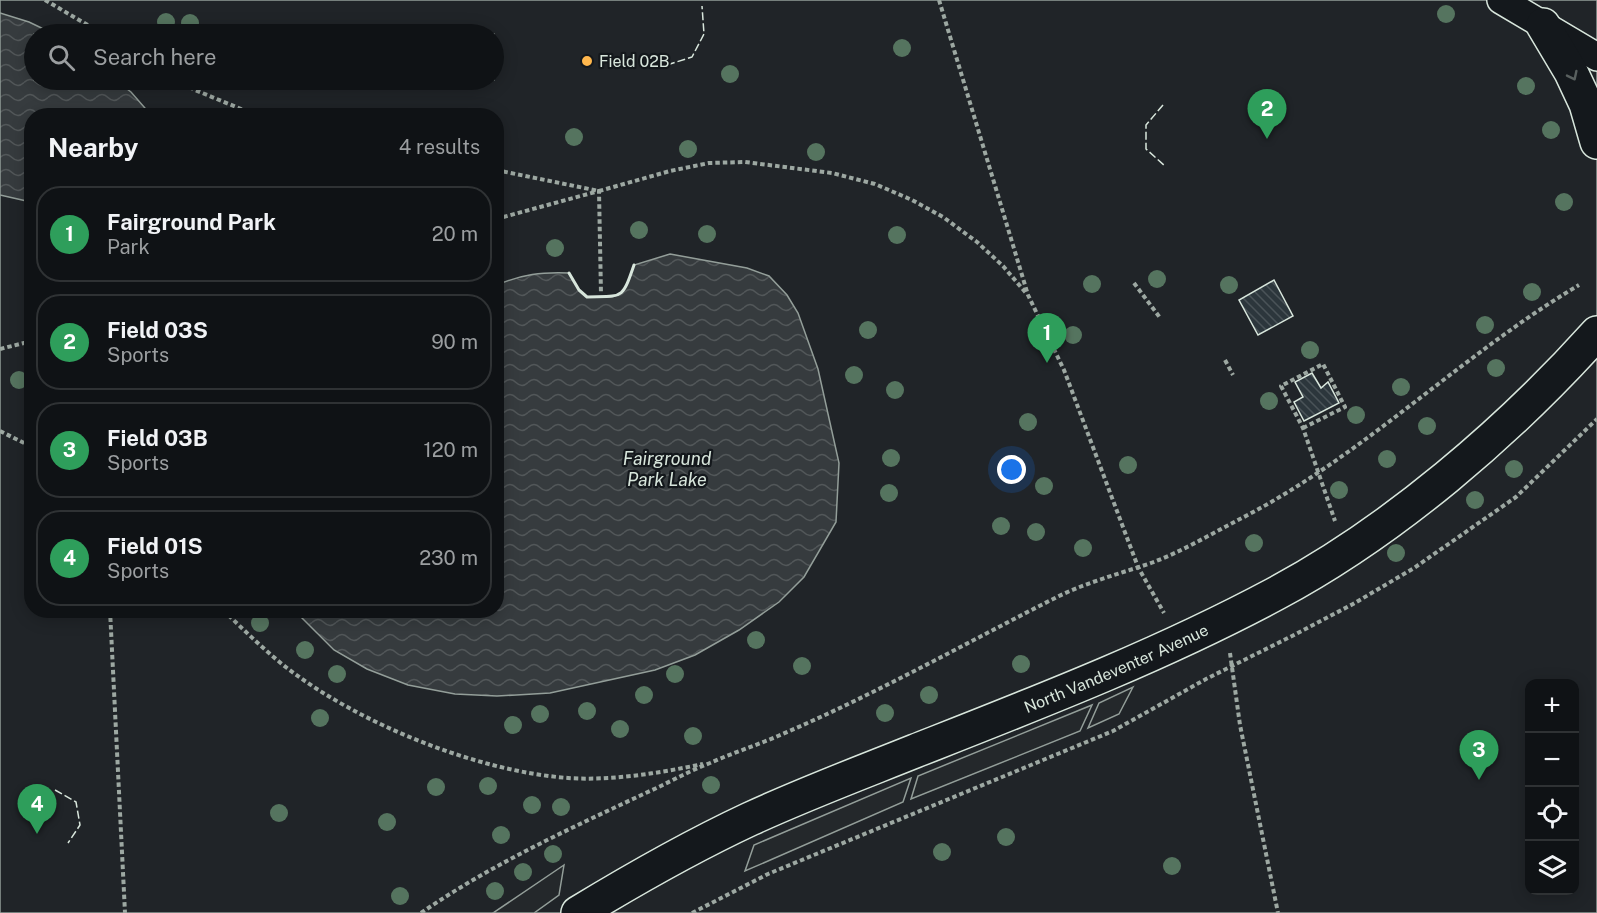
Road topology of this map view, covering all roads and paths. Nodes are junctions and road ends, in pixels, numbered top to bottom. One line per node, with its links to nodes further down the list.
1 (45, 0): 4 (path)
2 (939, 0): 16 (path)
3 (1501, 0): 5 (street)
4 (86, 24)
5 (1543, 26): 6 (street); 9 (street, one-way to 9)
6 (1597, 57)
7 (195, 90): 8 (path)
8 (239, 108)
9 (1597, 142)
10 (504, 172): 11 (path)
11 (599, 191): 12 (path); 15 (path); 16 (path)
12 (504, 217)
13 (1134, 283): 18 (path)
14 (1579, 285): 28 (path)
15 (602, 294)
16 (1028, 296): 30 (path)
17 (1597, 313): 19 (street)
18 (1161, 319)
19 (1593, 339): 39 (street, North Vandeventer Avenue)
20 (24, 343): 21 (path)
21 (0, 349)
22 (1225, 360): 23 (path)
23 (1233, 375)
24 (1597, 419): 35 (path)
25 (1303, 428): 25 (path); 28 (path)
26 (0, 431): 27 (path)
27 (24, 443)
28 (1318, 473): 29 (path); 30 (path)
29 (1337, 528)
30 (1138, 567): 33 (path); 36 (path)
31 (110, 618): 37 (path)
32 (231, 618): 36 (path)
33 (1169, 621)
34 (1228, 643): 35 (path)
35 (1232, 666): 40 (path); 41 (path)
36 (710, 763): 38 (path)
37 (125, 913)
38 (421, 913)
39 (578, 913)
40 (692, 913)
41 (1278, 913)

